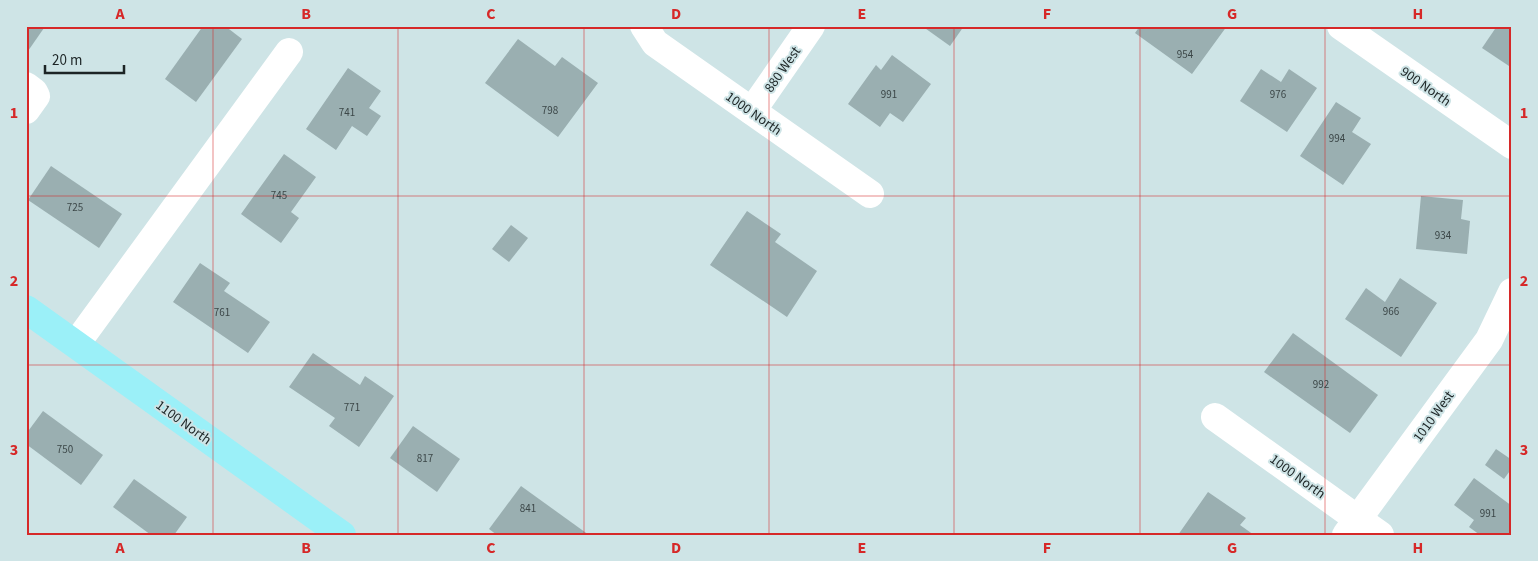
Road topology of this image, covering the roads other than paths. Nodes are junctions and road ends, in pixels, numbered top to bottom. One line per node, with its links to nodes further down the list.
1 (644, 26): 7 (street, 1000 North)
2 (811, 26): 7 (street, 880 West)
3 (1341, 26): 8 (street, 900 North)
4 (289, 52): 12 (street)
5 (26, 86): 6 (street)
6 (26, 110)
7 (752, 111): 9 (street, 1000 North)
8 (1512, 145)
9 (870, 194)
10 (1512, 292): 14 (street, 1010 West)
11 (26, 309): 12 (main road, 1100 North)
12 (76, 344): 15 (main road, 1100 North)
13 (1215, 417): 14 (street, 1000 North)
14 (1352, 527): 16 (street, 1000 North)
15 (342, 535)
16 (1380, 535)

